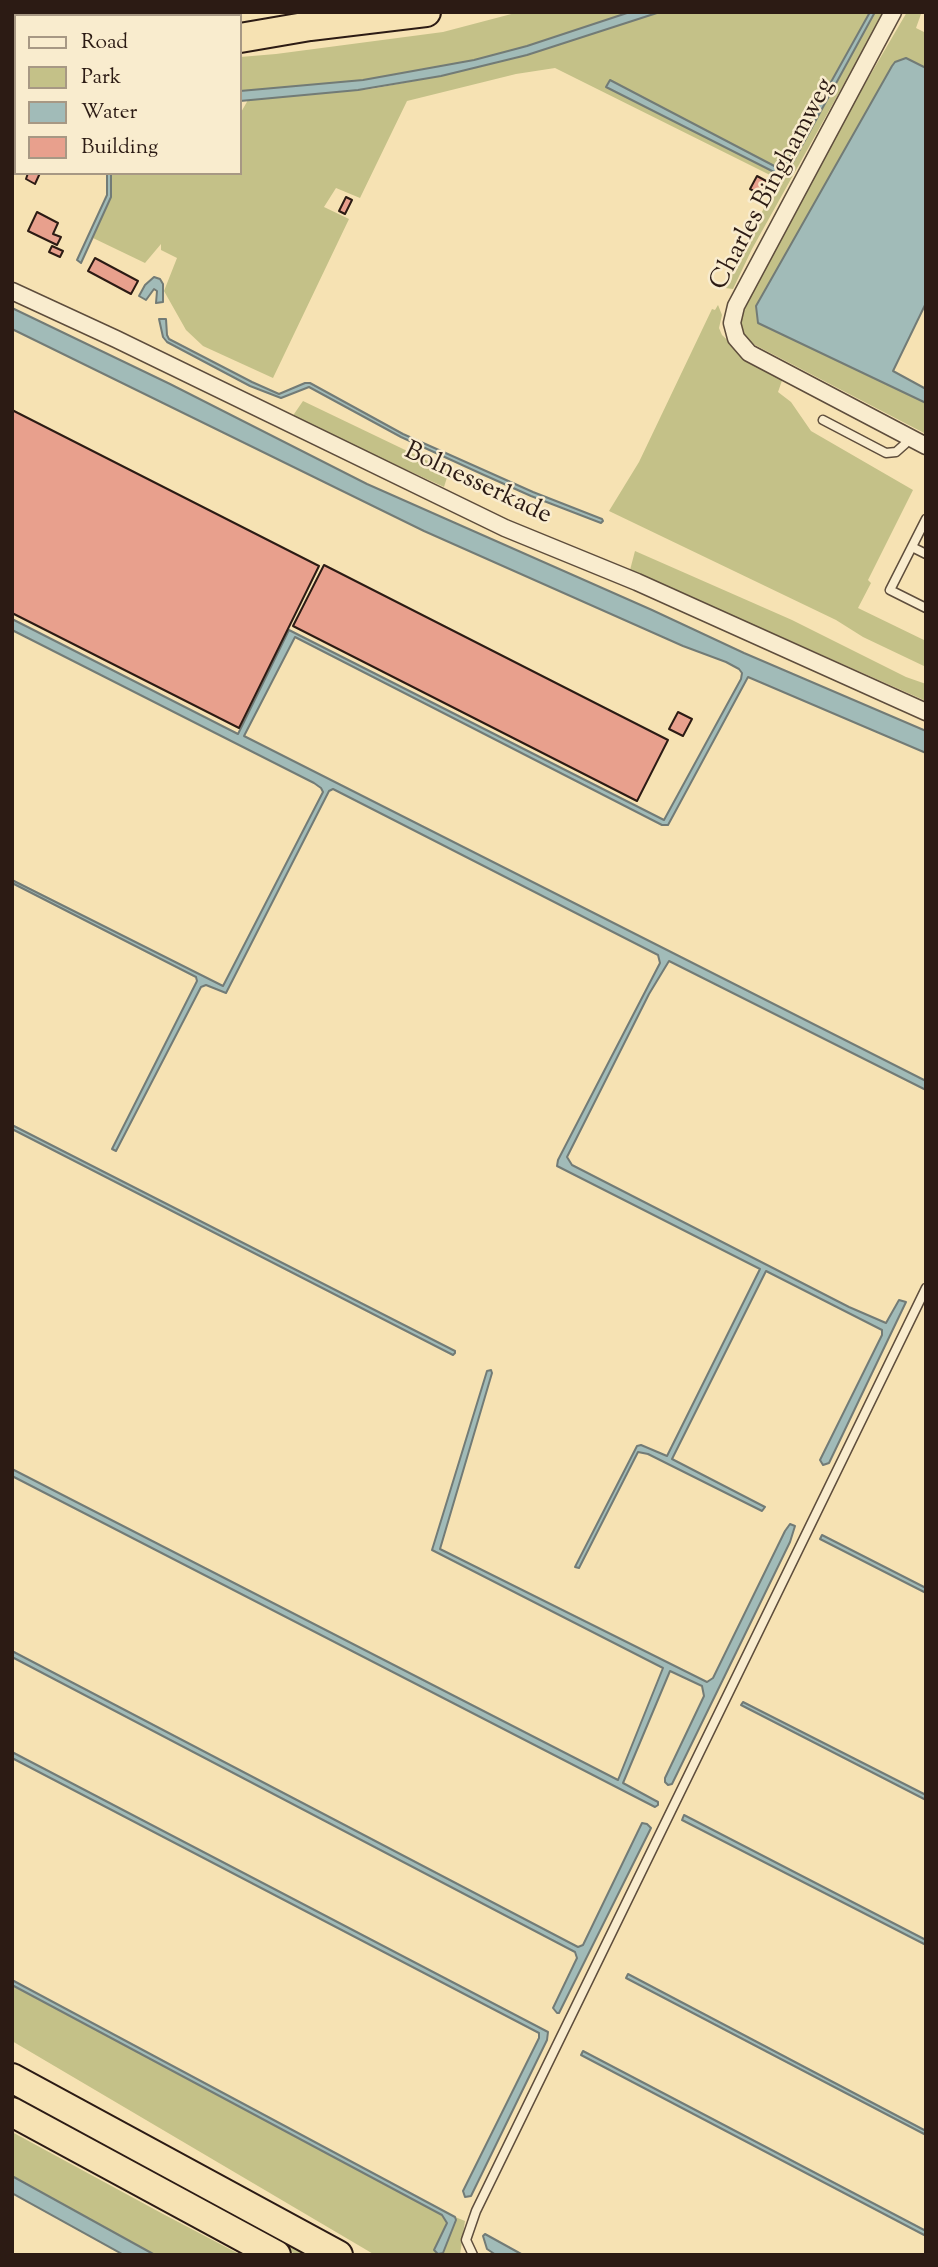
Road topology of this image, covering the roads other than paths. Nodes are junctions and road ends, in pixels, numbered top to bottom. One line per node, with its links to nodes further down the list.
1 (70, 12): 4 (highway)
2 (426, 12): 6 (highway)
3 (893, 12): 10 (street, Charles Binghamweg)
4 (88, 14)
5 (242, 25): 6 (highway)
6 (310, 26): 7 (highway)
7 (242, 38)
8 (12, 291): 16 (street, Bolnesserkade)
9 (823, 420): 10 (lane)
10 (909, 437): 11 (street, Charles Binghamweg)
11 (926, 446)
12 (926, 519): 13 (lane)
13 (912, 547): 14 (lane); 15 (lane)
14 (926, 554)
15 (926, 608)
16 (926, 712)
17 (926, 1288): 22 (lane)
18 (12, 2078): 21 (highway)
19 (12, 2112): 20 (highway)
20 (276, 2255)
21 (338, 2255)
22 (473, 2255)

